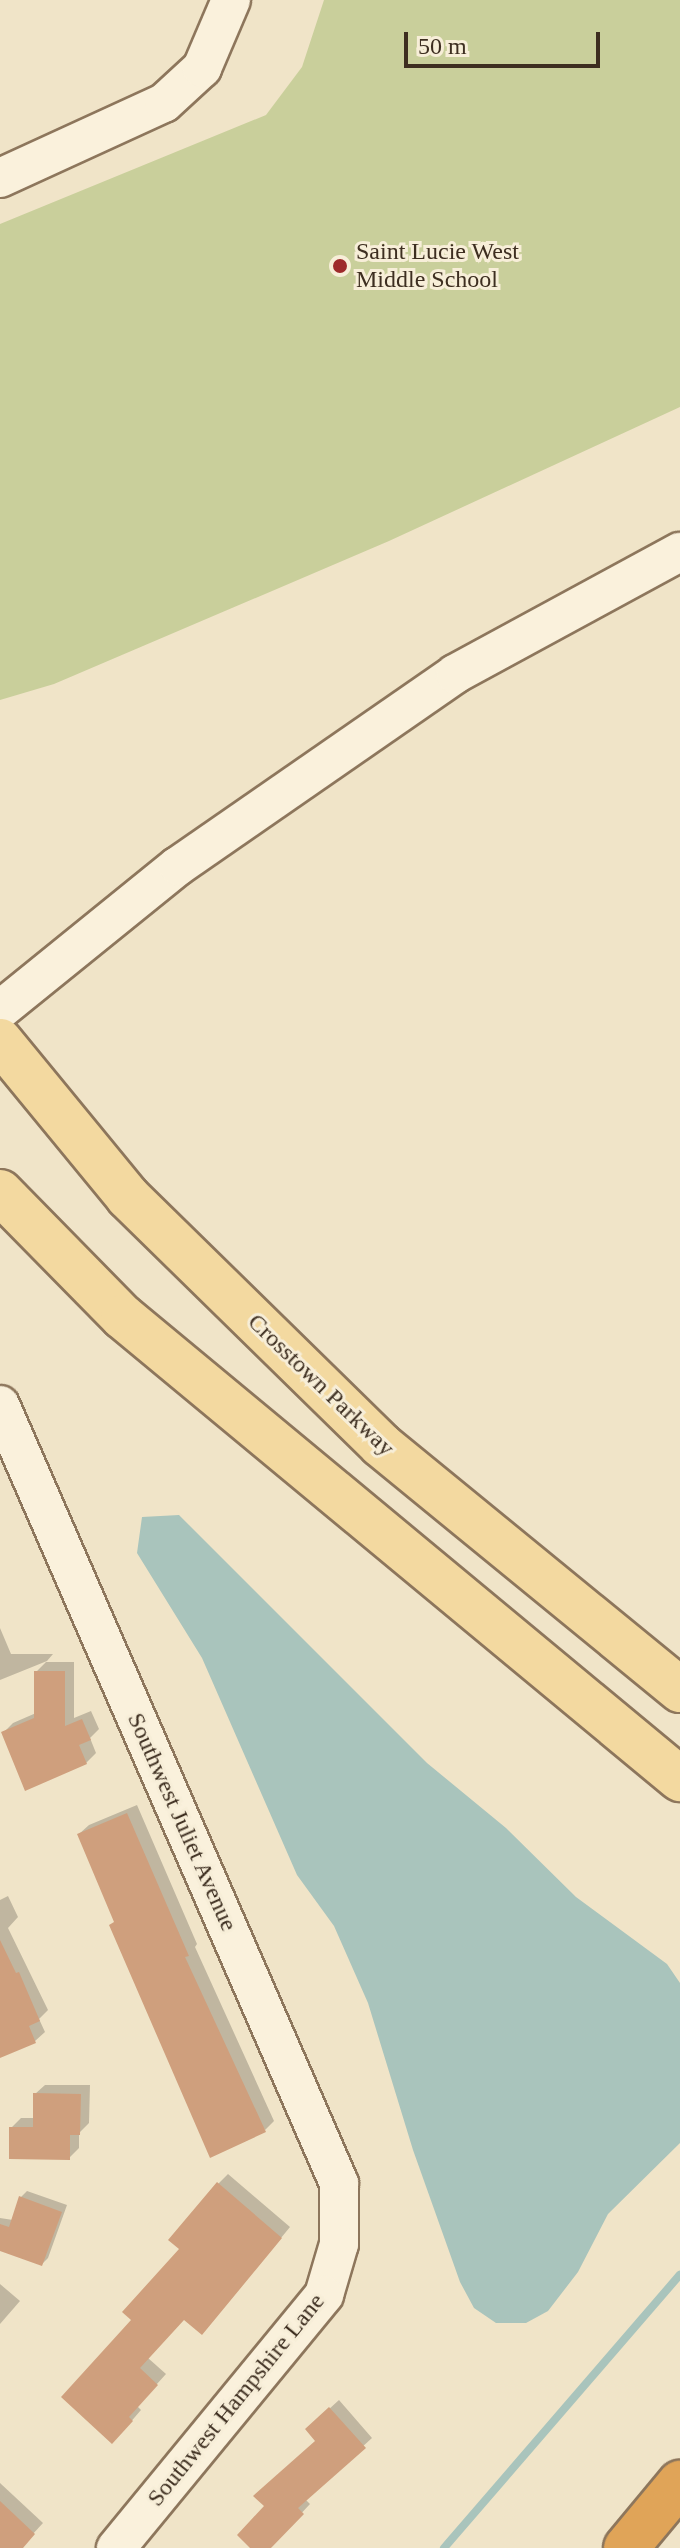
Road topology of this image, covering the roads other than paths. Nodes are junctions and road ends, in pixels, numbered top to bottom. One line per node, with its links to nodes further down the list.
1 (231, 0): 2 (street)
2 (0, 178)
3 (680, 552): 4 (street)
4 (0, 1010)
5 (0, 1041): 8 (main road, Crosstown Parkway)
6 (0, 1192): 9 (main road)
7 (0, 1405): 10 (street, Southwest Juliet Avenue)
8 (680, 1690)
9 (680, 1779)
10 (339, 2244): 12 (street, Southwest Hampshire Lane)
11 (680, 2483): 13 (highway)
12 (116, 2548)
13 (626, 2548)

